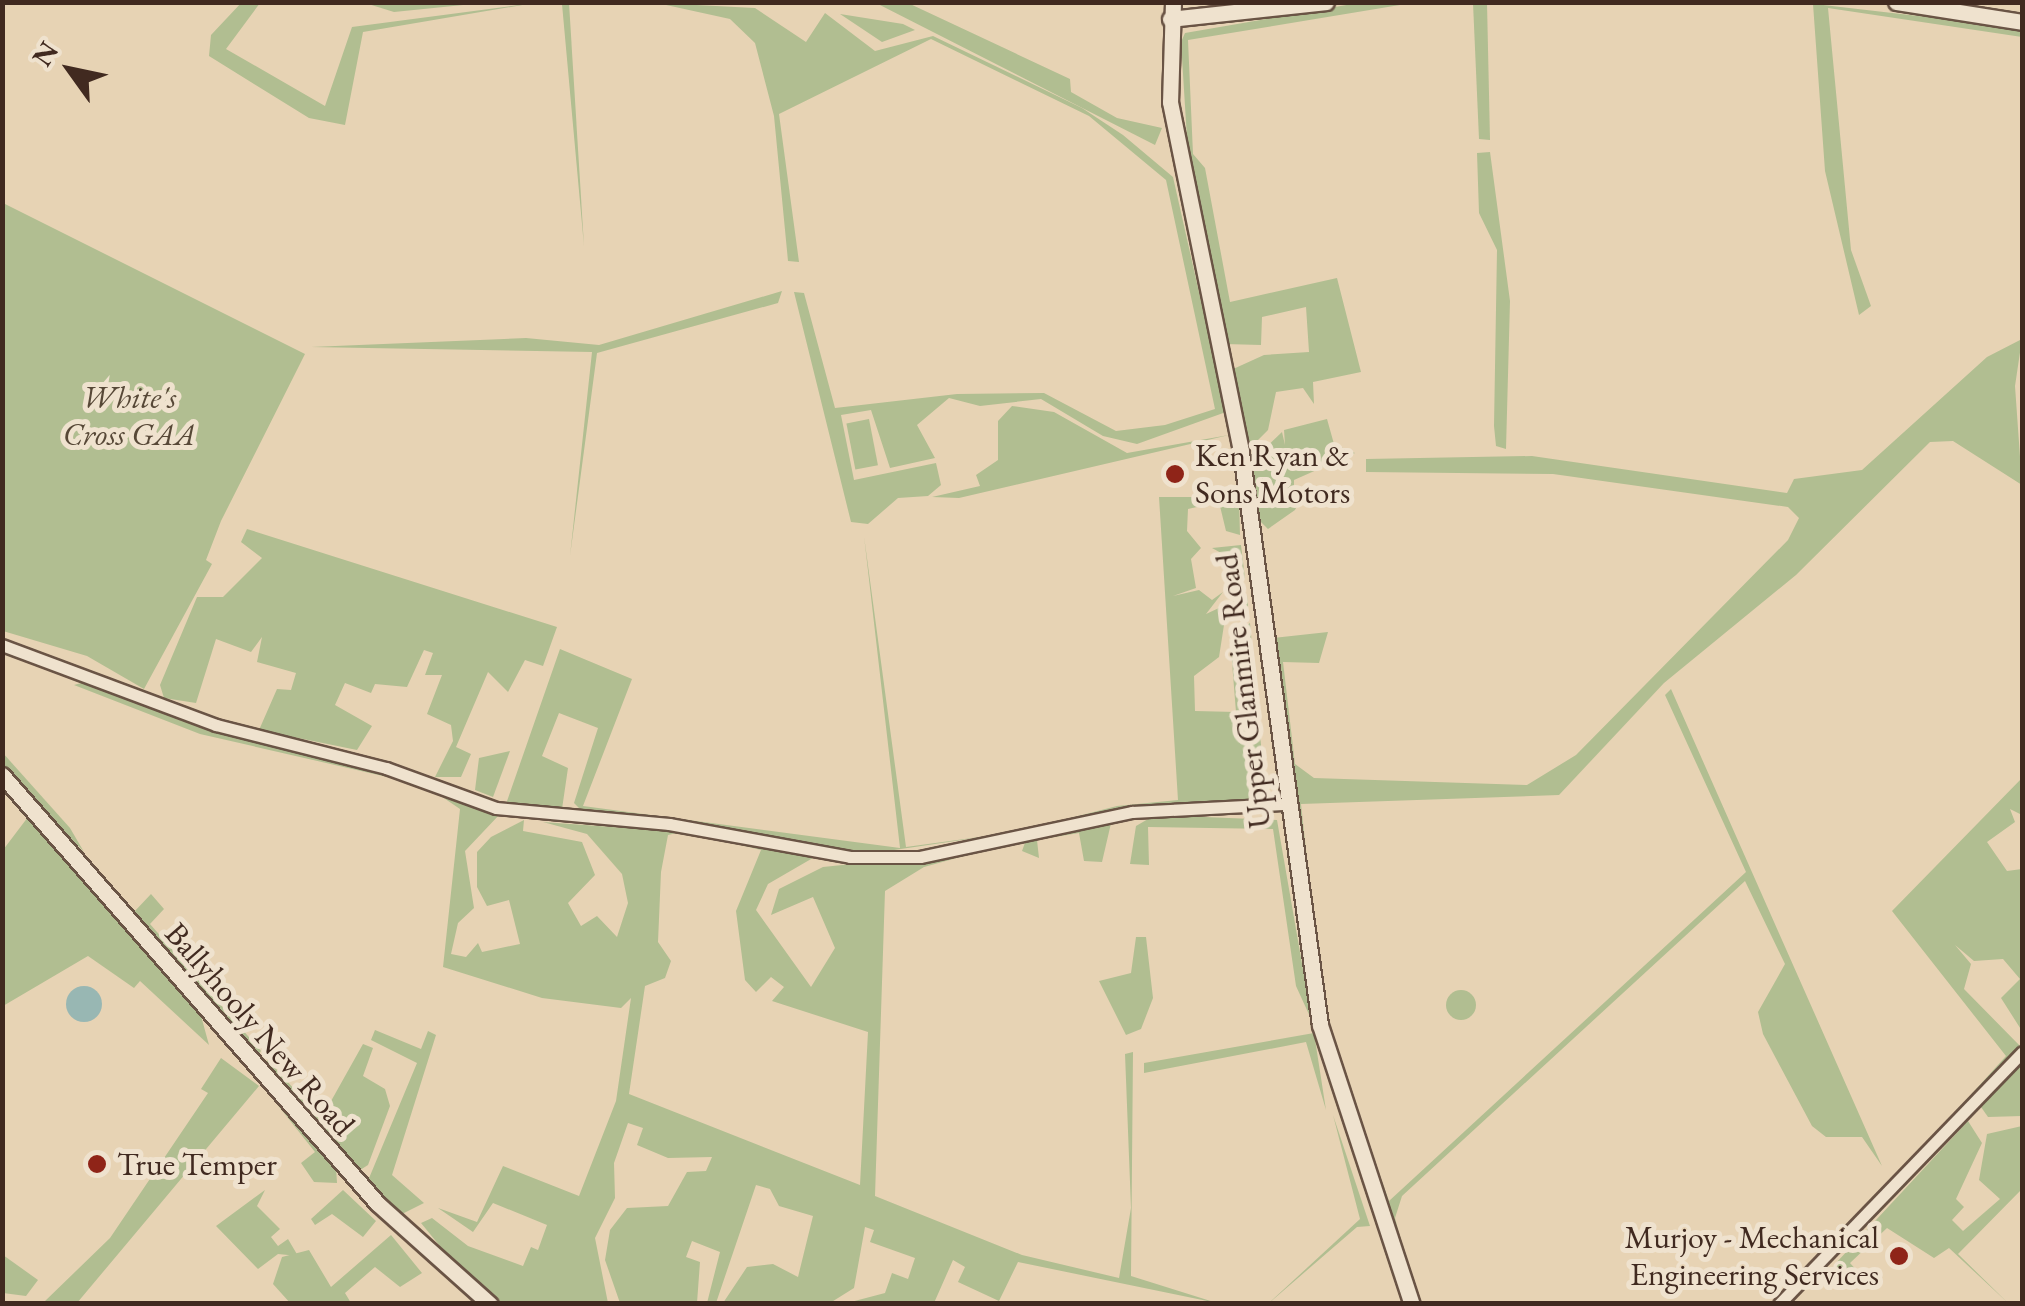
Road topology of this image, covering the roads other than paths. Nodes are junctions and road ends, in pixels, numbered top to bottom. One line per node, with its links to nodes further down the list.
1 (1326, 2): 3 (main road)
2 (1896, 2): 4 (main road)
3 (1171, 11): 7 (main road, Upper Glanmire Road)
4 (2022, 22)
5 (2, 645): 7 (street)
6 (2, 776): 9 (main road, Ballyhooly New Road)
7 (1283, 804): 10 (main road, Upper Glanmire Road)
8 (2022, 1052): 11 (street)
9 (490, 1304)
10 (1412, 1304)
11 (1778, 1304)

